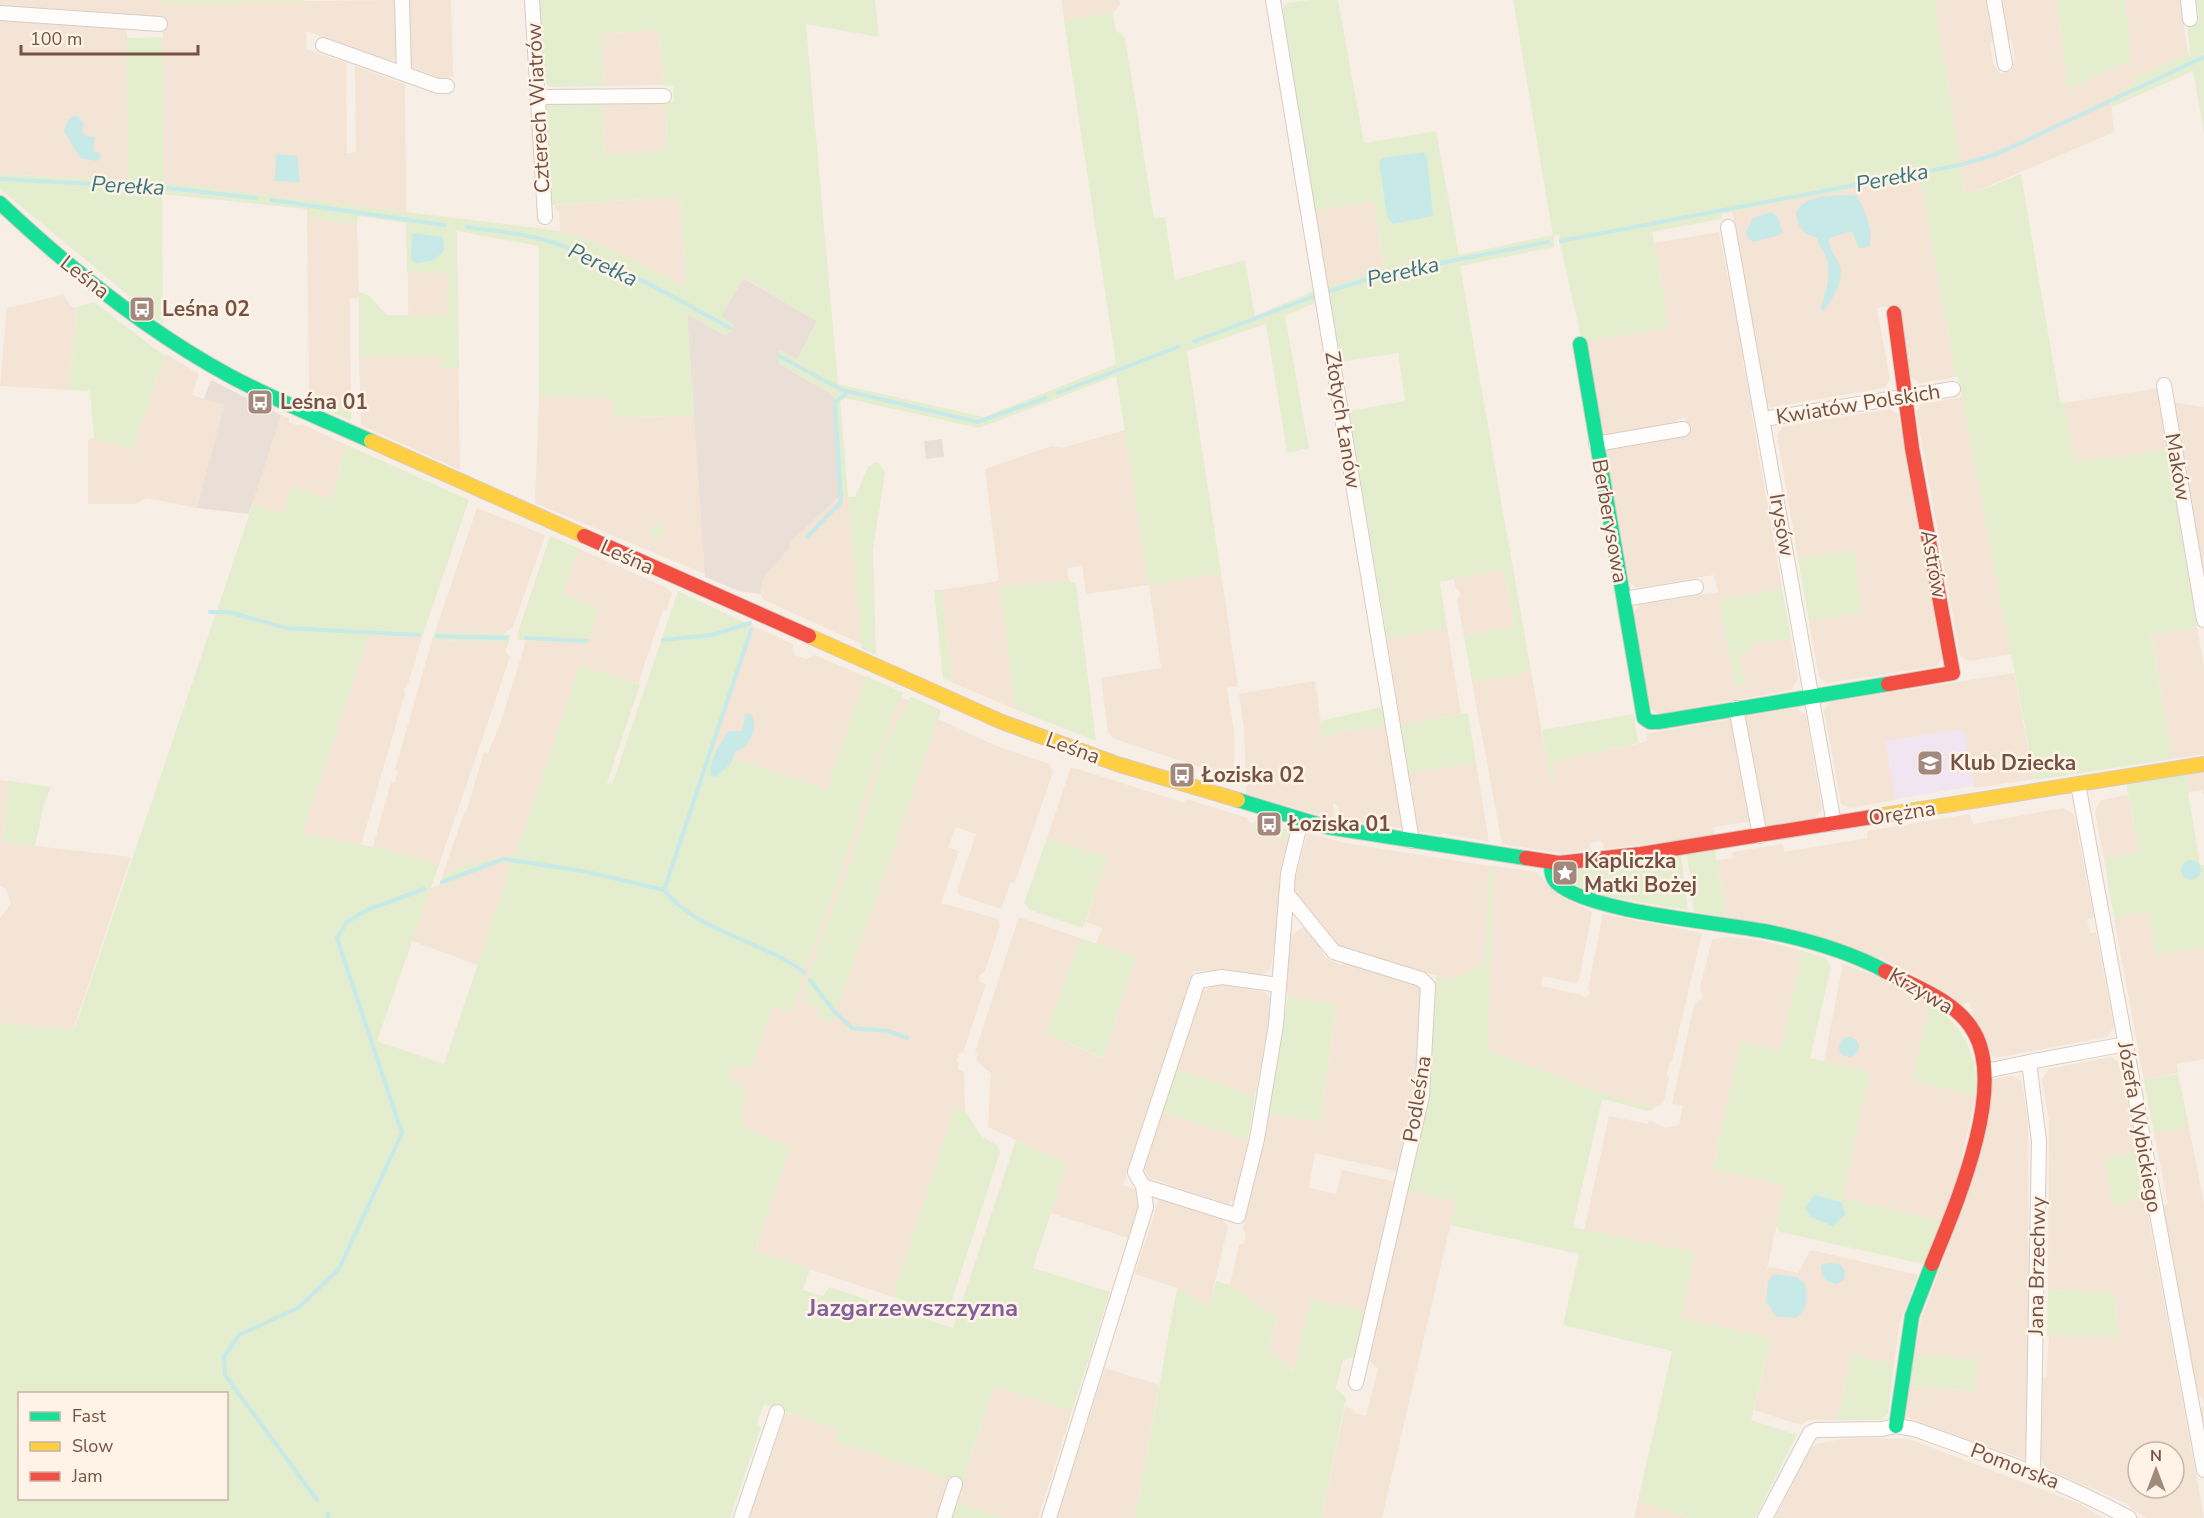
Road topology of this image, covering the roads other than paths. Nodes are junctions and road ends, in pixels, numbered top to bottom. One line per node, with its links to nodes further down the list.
1 (402, 0): 11 (street)
2 (531, 0): 14 (street, Czterech Wiatrów)
3 (1273, 0): 36 (street, Złotych Łanów)
4 (1994, 0): 10 (street)
5 (2188, 0): 7 (street)
6 (0, 13): 8 (street)
7 (2190, 19)
8 (160, 24)
9 (323, 45): 11 (street)
10 (2005, 64)
11 (404, 73): 12 (street)
12 (447, 87)
13 (664, 96): 14 (street)
14 (538, 97): 16 (street, Czterech Wiatrów)
15 (0, 203): 33 (street, Leśna)
16 (545, 217)
17 (1728, 227): 23 (street, Irysów)
18 (1894, 313): 22 (street, Astrów)
19 (1580, 344): 25 (street, Berberysowa)
20 (2164, 385): 28 (street, Maków)
21 (1953, 389): 22 (street, Kwiatów Polskich)
22 (1904, 397): 23 (street, Kwiatów Polskich); 29 (street, Astrów)
23 (1764, 419): 29 (street, Irysów)
24 (1683, 429): 25 (street, Berberysowa)
25 (1596, 444): 27 (street, Berberysowa)
26 (1696, 587): 27 (street, Berberysowa)
27 (1624, 598): 30 (street, Berberysowa)
28 (2204, 620)
29 (1812, 696): 30 (street); 34 (street, Irysów)
30 (1736, 708): 35 (street)
31 (2204, 764): 32 (street, Orężna)
32 (2078, 784): 34 (street, Orężna); 41 (street, Józefa Wybickiego)
33 (1302, 820): 36 (street, Leśna); 39 (street)
34 (1834, 824): 35 (street, Orężna)
35 (1760, 836): 37 (street, Orężna)
36 (1412, 841): 38 (street, Leśna)
37 (1600, 860): 38 (street, Leśna)
38 (1551, 862): 43 (street, Krzywa)
39 (1287, 894): 40 (street); 45 (street, Podleśna)
40 (1279, 985): 44 (street); 44 (street)
41 (2126, 1044): 42 (street); 48 (street, Józefa Wybickiego)
42 (2029, 1062): 43 (street); 49 (street, Jana Brzechwy)
43 (1986, 1071): 47 (street, Krzywa)
44 (1143, 1186): 53 (street)
45 (1356, 1383)
46 (777, 1412): 51 (street)
47 (1896, 1426): 49 (street, Pomorska); 54 (street)
48 (2204, 1470)
49 (2033, 1471): 55 (street, Pomorska)
50 (955, 1484): 52 (street)
51 (741, 1518)
52 (944, 1518)
53 (1049, 1518)
54 (1765, 1518)
55 (2129, 1518)

